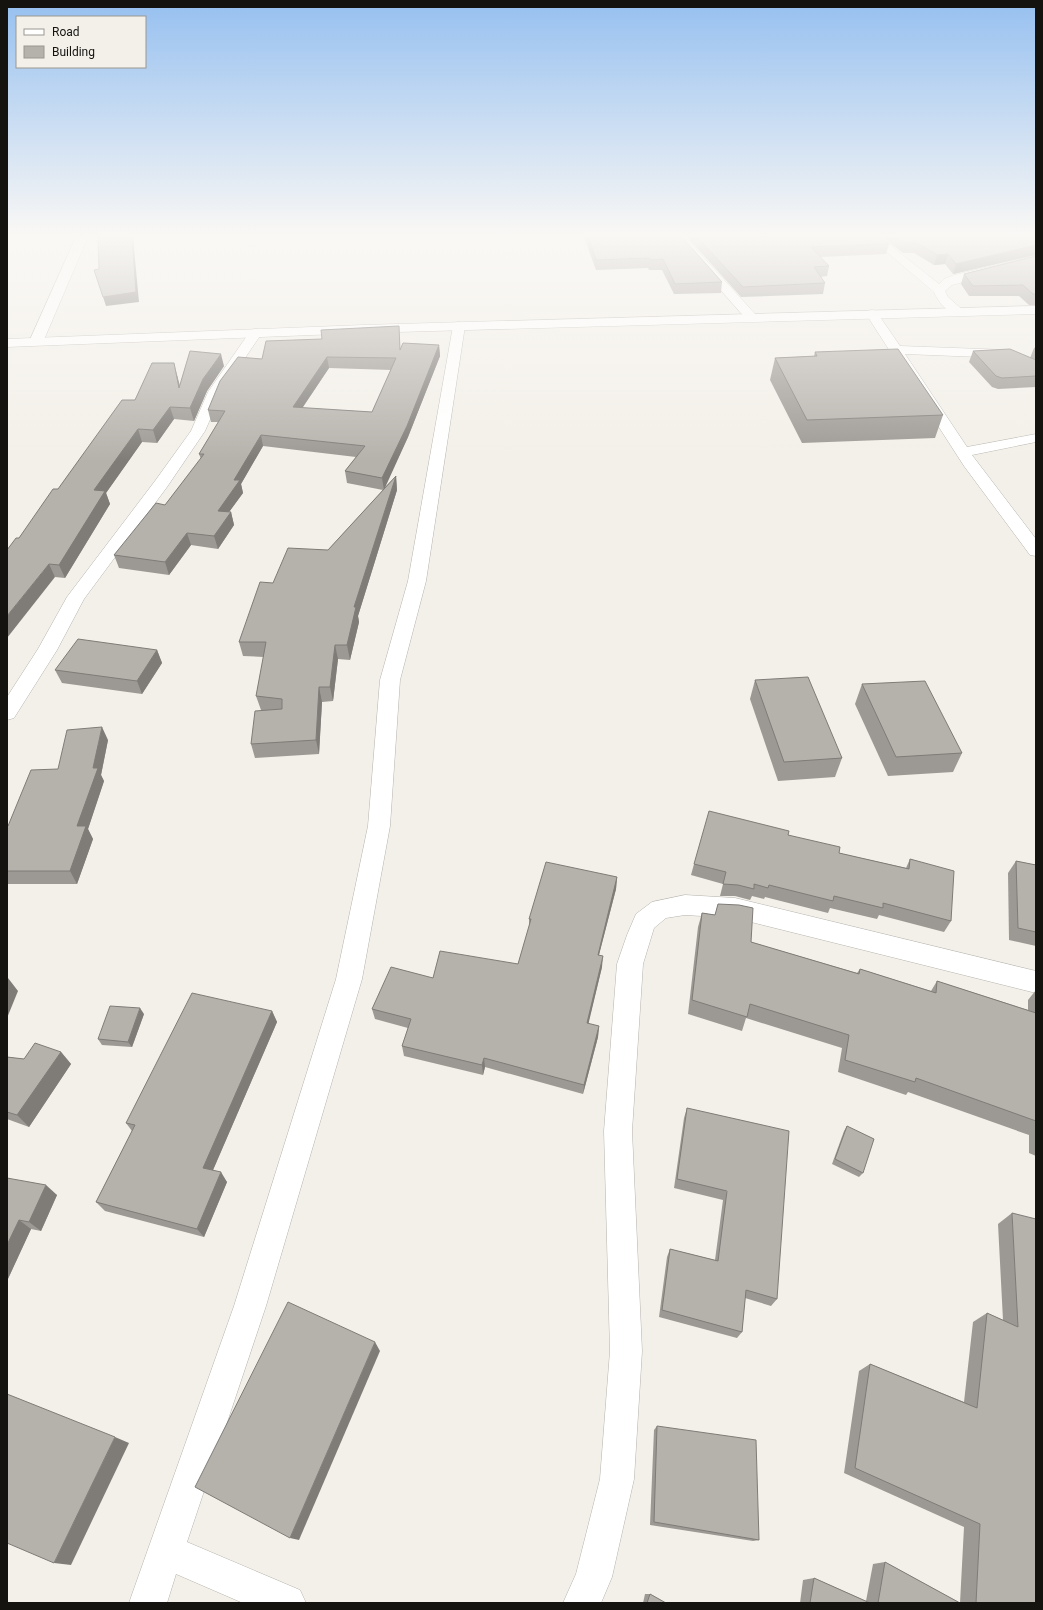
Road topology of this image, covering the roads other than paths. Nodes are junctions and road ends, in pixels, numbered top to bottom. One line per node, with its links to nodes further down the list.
1 (49, 312): 8 (street)
2 (747, 312): 5 (street)
3 (953, 312): 4 (street)
4 (872, 314): 5 (street); 10 (street)
5 (752, 318): 6 (street)
6 (459, 326): 7 (street); 17 (street)
7 (256, 333): 8 (street); 15 (street)
8 (36, 342): 9 (street)
9 (7, 343)
10 (896, 350): 11 (street); 13 (street)
11 (1036, 368)
12 (1036, 438): 13 (street)
13 (963, 452): 14 (street)
14 (1036, 551)
15 (7, 713)
16 (1036, 982): 20 (street)
17 (166, 1551): 18 (street); 19 (street)
18 (148, 1603)
19 (287, 1603)
20 (582, 1603)

